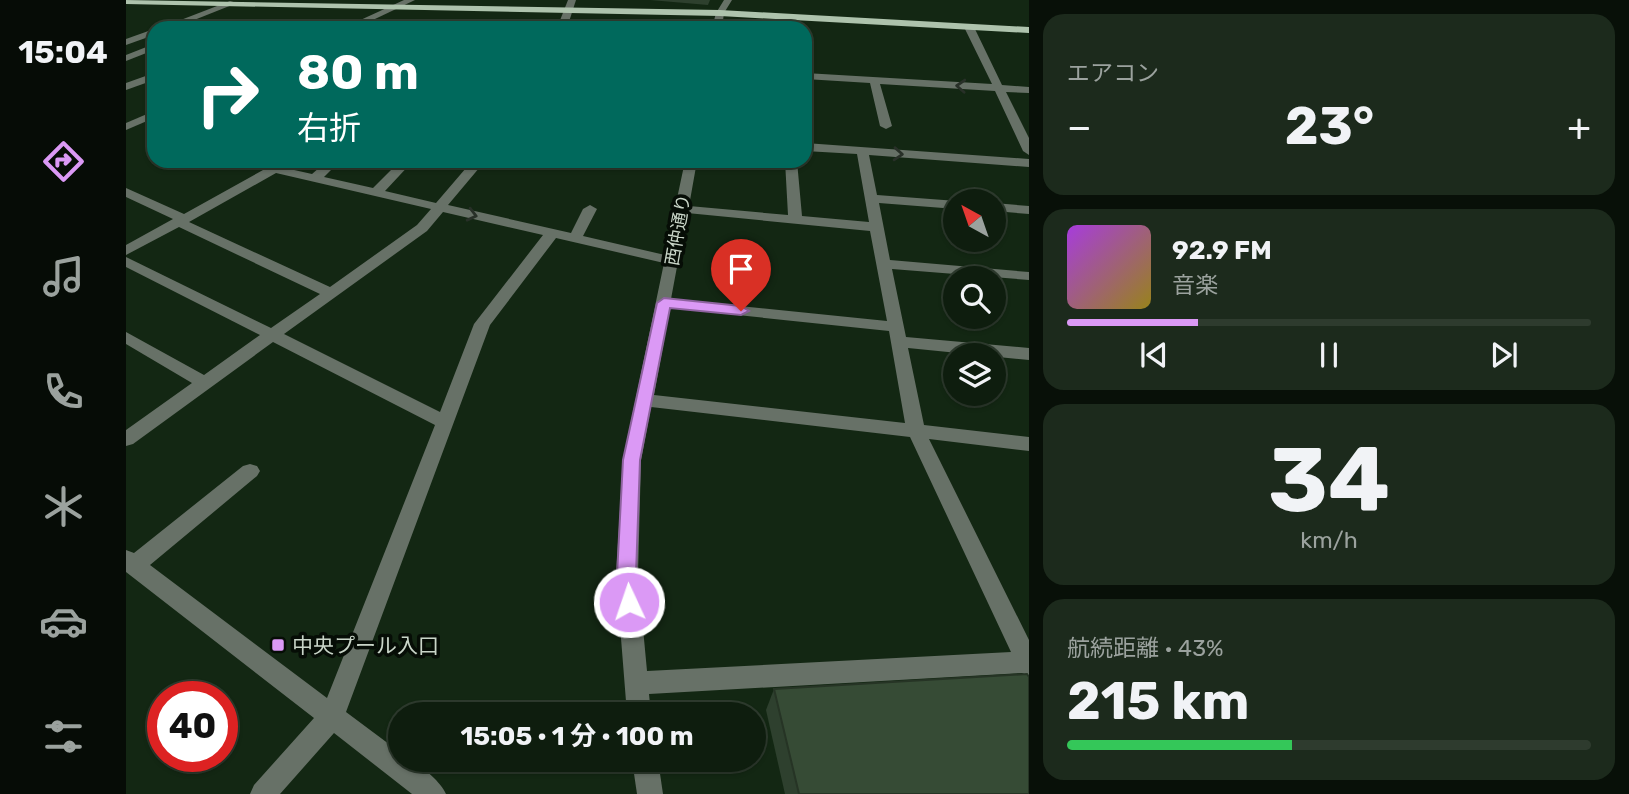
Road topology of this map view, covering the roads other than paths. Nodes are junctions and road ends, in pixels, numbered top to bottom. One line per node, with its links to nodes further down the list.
1 (411, 0): 6 (street)
2 (727, 0): 7 (street)
3 (126, 1): 4 (main road)
4 (233, 3): 6 (main road); 8 (street)
5 (571, 4): 6 (main road); 7 (main road); 10 (street)
6 (399, 5): 9 (street)
7 (720, 13): 11 (street); 12 (main road)
8 (184, 21)
9 (364, 21)
10 (565, 21)
11 (718, 21)
12 (969, 27): 13 (main road); 22 (street)
13 (1029, 30)
14 (147, 34): 15 (street)
15 (126, 42)
16 (147, 50): 17 (street)
17 (126, 58)
18 (812, 76): 20 (street)
19 (147, 79): 21 (street)
20 (874, 80): 22 (street, one-way to 20); 26 (street)
21 (126, 87)
22 (999, 88): 23 (street); 30 (street)
23 (1029, 90)
24 (147, 117): 25 (street)
25 (129, 123): 27 (street)
26 (886, 126)
27 (147, 128)
28 (812, 147): 29 (street)
29 (862, 151): 31 (street, one-way to 31); 42 (street)
30 (1029, 151)
31 (1029, 163)
32 (266, 168): 38 (street)
33 (326, 168): 39 (street)
34 (400, 168): 41 (street)
35 (472, 168): 44 (street)
36 (690, 168): 47 (street, 西仲通り)
37 (791, 168): 49 (street)
38 (273, 170): 39 (street); 50 (street)
39 (314, 179): 41 (street)
40 (126, 192): 50 (street)
41 (375, 193): 44 (street)
42 (871, 198): 43 (street); 51 (street)
43 (943, 204)
44 (440, 207): 52 (street, one-way to 52); 59 (street)
45 (1006, 208): 48 (street)
46 (590, 209): 53 (street)
47 (682, 209): 49 (street); 56 (street, 西仲通り)
48 (1029, 210)
49 (795, 219): 51 (street)
50 (181, 221): 54 (street); 59 (street)
51 (877, 227): 57 (street)
52 (551, 235): 53 (street); 67 (street)
53 (574, 240): 56 (street)
54 (126, 251)
55 (126, 261): 61 (street)
56 (673, 261): 60 (street, 西仲通り)
57 (884, 264): 58 (street); 62 (street)
58 (1029, 276)
59 (331, 293): 61 (street)
60 (664, 303): 62 (street); 66 (street, 西仲通り)
61 (272, 335): 65 (street); 67 (street)
62 (898, 335): 64 (street); 68 (street)
63 (126, 337): 65 (street)
64 (1029, 354)
65 (204, 383): 69 (street)
66 (644, 400): 68 (street); 74 (street, 西仲通り)
67 (445, 422): 76 (street)
68 (916, 431): 70 (street); 73 (street)
69 (126, 439)
70 (1029, 444)
71 (250, 471): 72 (street)
72 (130, 562): 76 (street)
73 (1028, 664): 74 (street)
74 (636, 682): 75 (street, 西仲通り)
75 (638, 702)
76 (332, 717): 78 (street); 79 (street)
77 (647, 772): 80 (street)
78 (263, 794)
79 (433, 794)
80 (650, 794)

